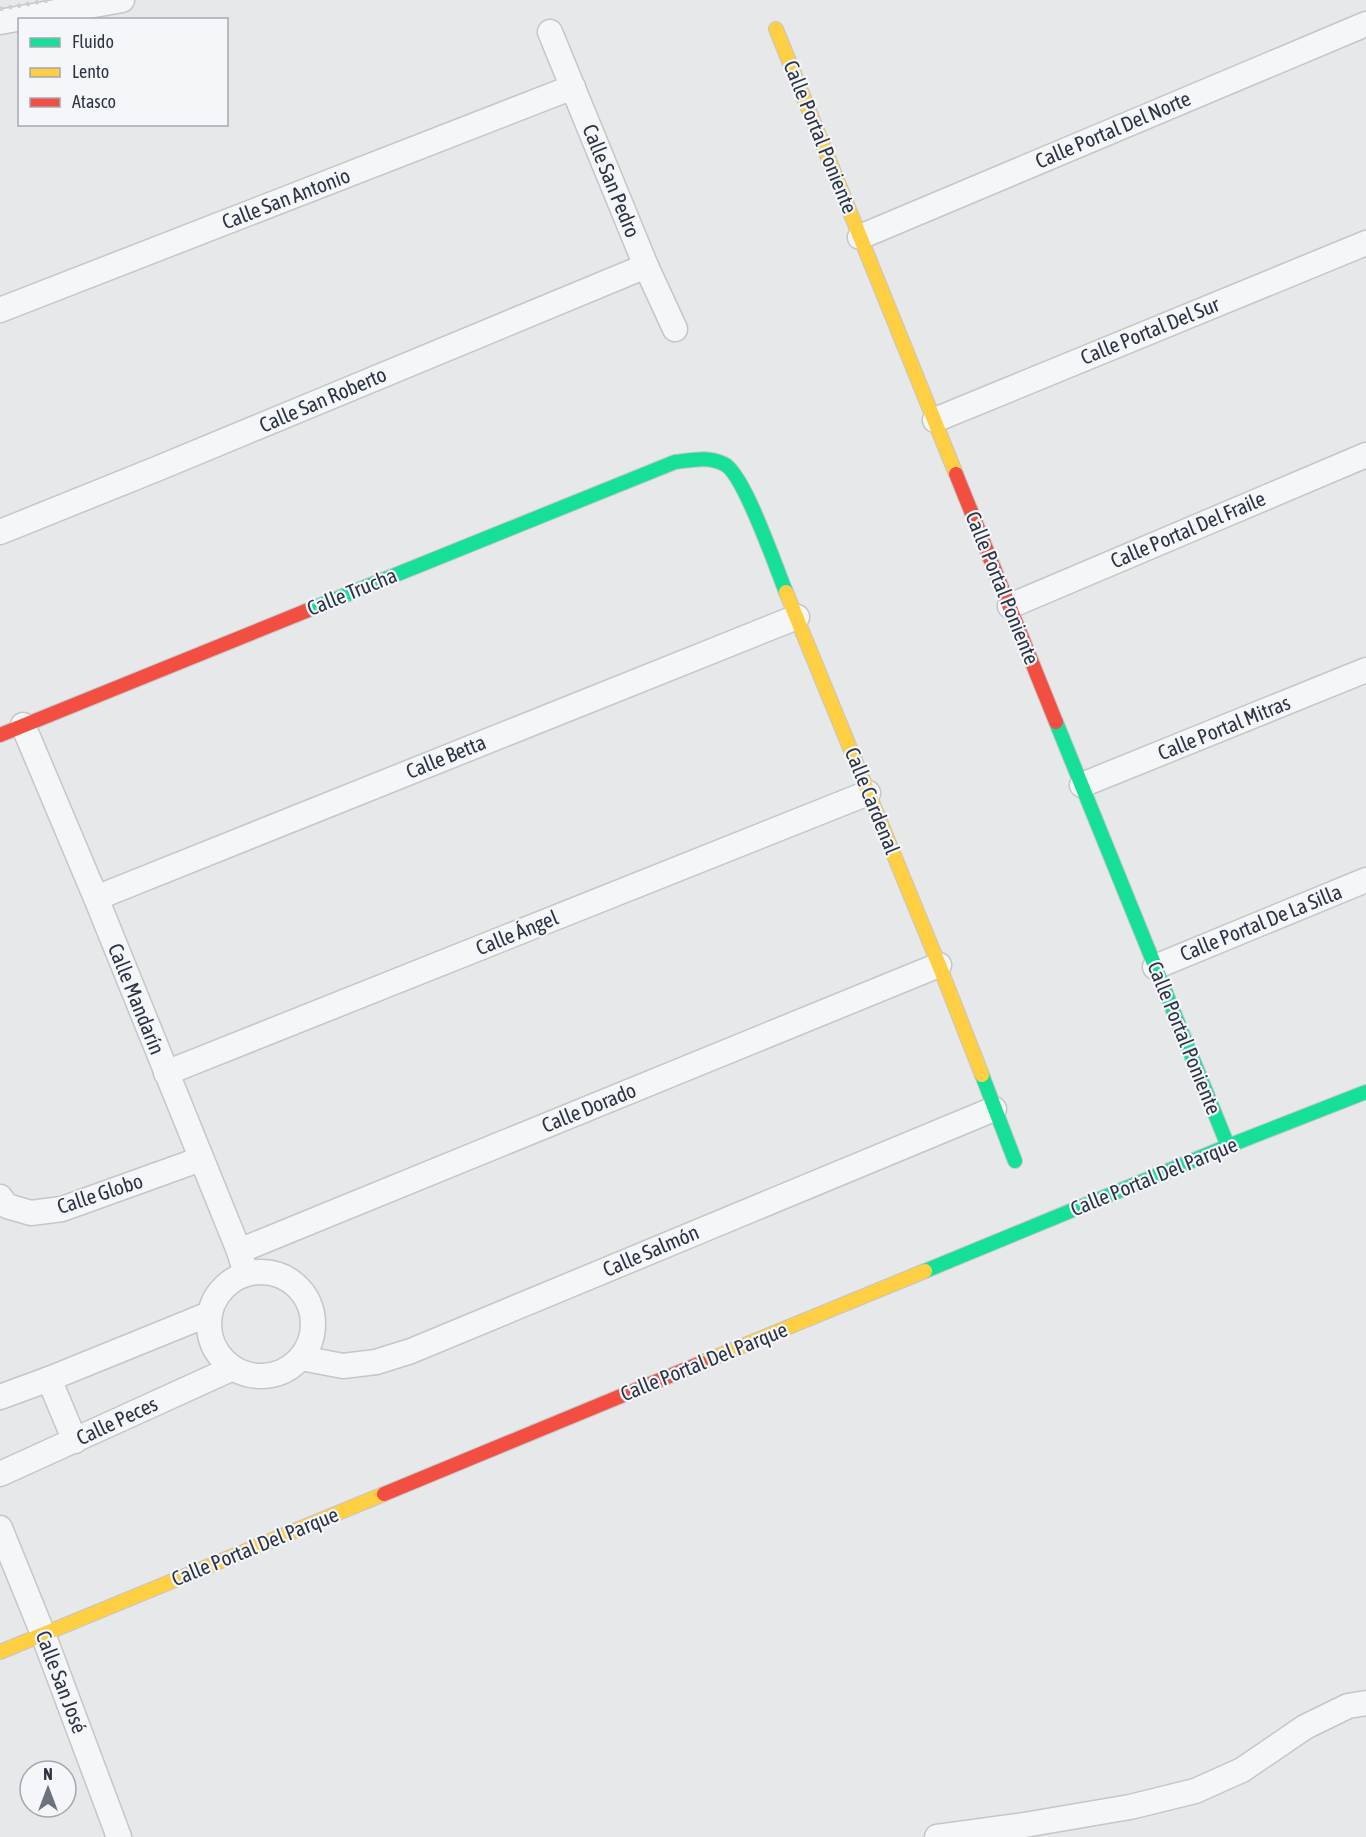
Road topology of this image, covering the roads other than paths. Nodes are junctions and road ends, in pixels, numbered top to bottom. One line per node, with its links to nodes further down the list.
1 (122, 0): 2 (street)
2 (22, 18)
3 (18, 19): 4 (street)
4 (0, 22)
5 (1366, 24): 9 (street, Calle Portal Del Norte)
6 (776, 29): 9 (street, Calle Portal Poniente)
7 (550, 32): 8 (street, Calle San Pedro)
8 (573, 87): 11 (street, Calle San Pedro); 12 (street, Calle San Antonio)
9 (860, 237): 14 (street, Calle Portal Poniente)
10 (1366, 243): 14 (street, Calle Portal Del Sur)
11 (646, 266): 13 (street, Calle San Pedro); 17 (street, Calle San Roberto)
12 (0, 310)
13 (675, 329)
14 (934, 420): 18 (street, Calle Portal Poniente)
15 (1366, 455): 18 (street, Calle Portal Del Fraile)
16 (706, 458): 19 (street, Calle Cardenal); 21 (street, Calle Trucha)
17 (0, 532)
18 (1010, 606): 23 (street, Calle Portal Poniente)
19 (797, 617): 24 (street, Calle Cardenal); 26 (street, Calle Betta)
20 (1366, 670): 23 (street, Calle Portal Mitras)
21 (23, 725): 22 (street, Calle Trucha); 26 (street, Calle Mandarín)
22 (0, 735)
23 (1082, 786): 28 (street, Calle Portal Poniente)
24 (868, 793): 27 (street, Calle Cardenal); 29 (street, Calle Ángel)
25 (1366, 880): 28 (street, Calle Portal De La Silla)
26 (96, 898): 29 (street, Calle Mandarín)
27 (939, 965): 31 (street, Calle Cardenal); 36 (street, Calle Dorado)
28 (1155, 967): 32 (street, Calle Portal Poniente)
29 (166, 1073): 33 (street, Calle Mandarín)
30 (1366, 1092): 32 (street, Calle Portal Del Parque)
31 (994, 1109): 34 (street, Calle Cardenal); 38 (street, Calle Salmón)
32 (1228, 1146): 45 (street, Calle Portal Del Parque)
33 (201, 1159): 35 (street, Calle Globo); 36 (street, Calle Mandarín)
34 (1015, 1161)
35 (0, 1197)
36 (242, 1262): 37 (street); 38 (street)
37 (209, 1314): 39 (street); 40 (street)
38 (301, 1358): 39 (street)
39 (233, 1368): 42 (street, Calle Peces)
40 (49, 1379): 41 (street); 42 (street)
41 (0, 1397)
42 (75, 1440): 43 (street, Calle Peces)
43 (0, 1474)
44 (0, 1528): 45 (street, Calle San José)
45 (43, 1634): 46 (street, Calle Portal Del Parque); 48 (street, Calle San José)
46 (0, 1652)
47 (1366, 1703): 49 (street)
48 (119, 1837)
49 (937, 1837)

